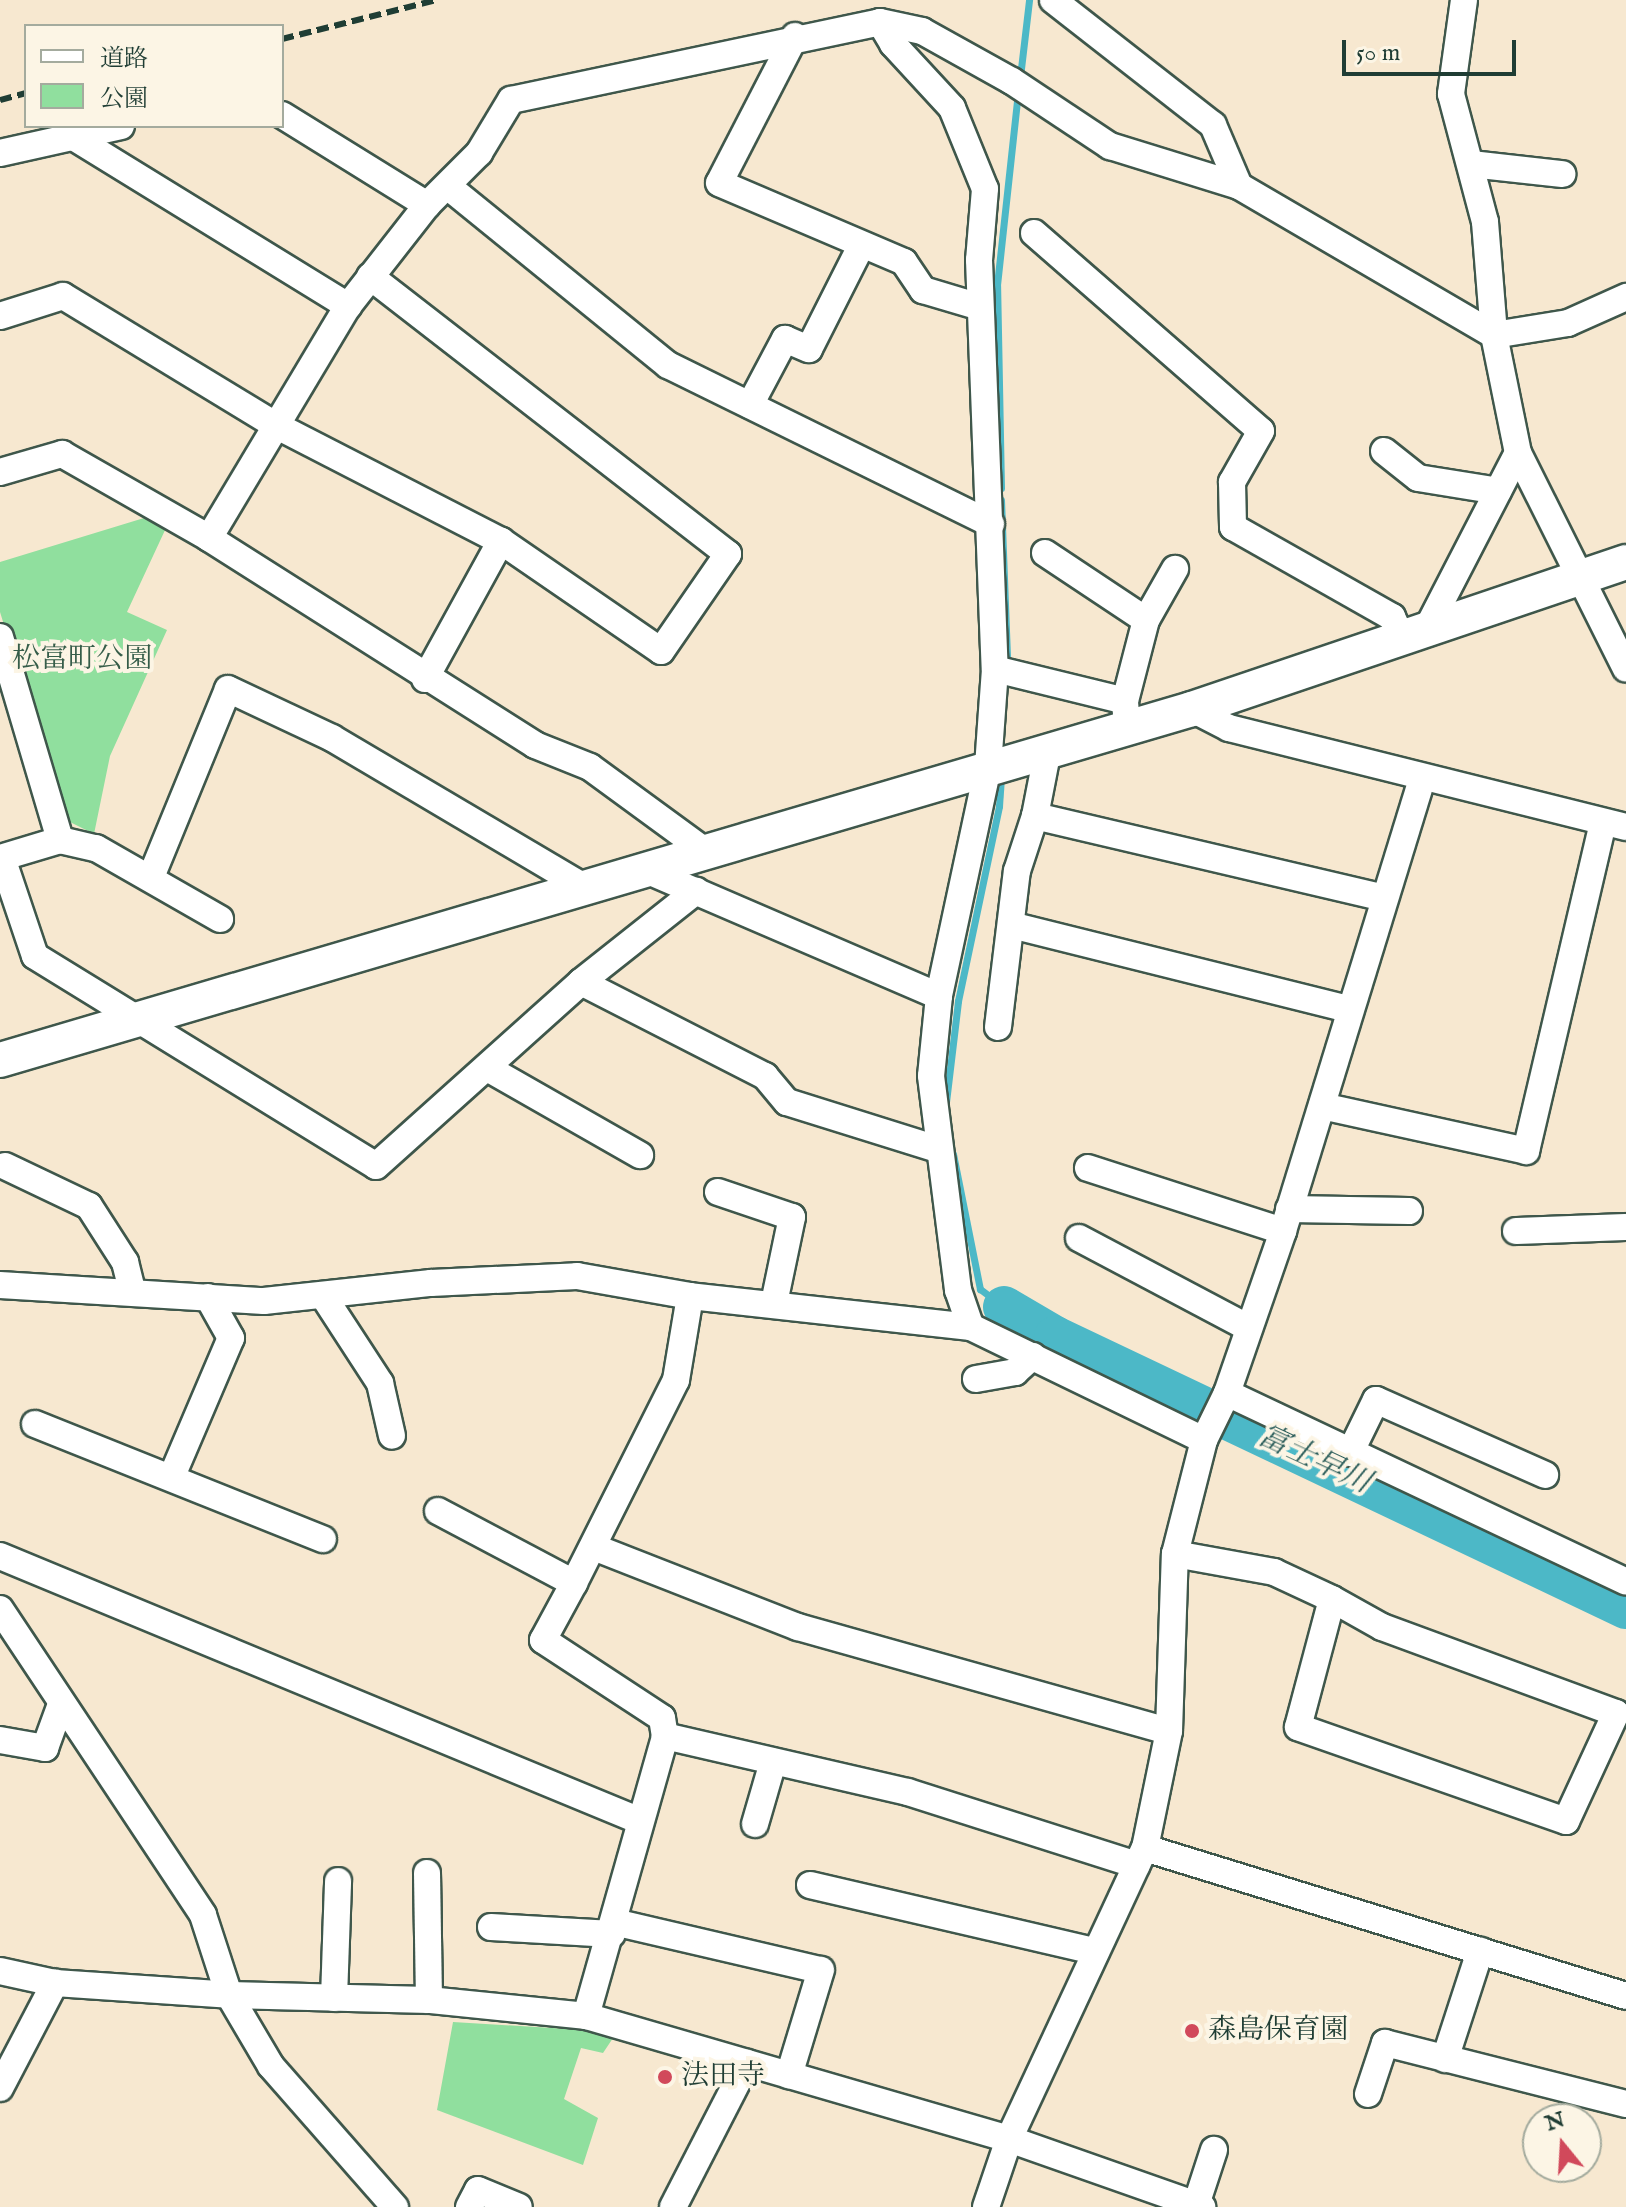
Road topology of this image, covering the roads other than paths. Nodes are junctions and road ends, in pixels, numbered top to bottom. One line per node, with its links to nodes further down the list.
1 (1053, 0): 11 (street)
2 (1464, 0): 9 (street)
3 (880, 22): 4 (street); 11 (street); 19 (street)
4 (795, 36): 12 (street); 15 (street)
5 (284, 116): 13 (street)
6 (113, 128): 7 (street)
7 (75, 138): 8 (street); 18 (street)
8 (0, 153)
9 (1471, 164): 10 (street); 21 (street)
10 (1562, 174)
11 (1239, 186): 21 (street)
12 (450, 188): 13 (street); 22 (street)
13 (427, 205): 16 (street)
14 (1034, 233): 36 (street)
15 (861, 246): 19 (street); 22 (street)
16 (370, 276): 18 (street); 30 (street)
17 (1626, 297): 21 (street)
18 (348, 306): 23 (street)
19 (980, 307): 28 (street)
20 (0, 316): 23 (street)
21 (1494, 335): 25 (street)
22 (750, 405): 28 (street)
23 (277, 426): 29 (street); 30 (street)
24 (1384, 451): 27 (street)
25 (1518, 453): 27 (street); 34 (street)
26 (0, 472): 29 (street)
27 (1498, 491): 36 (street)
28 (991, 524): 39 (street)
29 (209, 538): 40 (street)
30 (501, 541): 40 (street)
31 (1045, 553): 35 (street)
32 (1626, 562): 34 (street)
33 (1175, 569): 35 (street)
34 (1579, 577): 36 (street); 38 (street)
35 (1146, 620): 42 (street)
36 (1415, 631): 41 (street)
37 (0, 637): 47 (street)
38 (1626, 669)
39 (1008, 671): 42 (street); 43 (street)
40 (425, 679): 48 (street)
41 (1192, 709): 42 (street); 44 (street)
42 (1126, 713): 43 (street)
43 (1013, 760): 45 (street); 48 (street); 58 (street)
44 (1422, 780): 46 (street); 54 (street)
45 (1035, 816): 54 (street); 56 (street)
46 (1614, 825): 64 (street)
47 (60, 840): 49 (street); 51 (street)
48 (706, 852): 50 (street)
49 (1, 858): 60 (street)
50 (646, 870): 52 (street); 53 (street)
51 (151, 877): 52 (street); 55 (street)
52 (584, 887): 60 (street)
53 (696, 891): 57 (street); 58 (street)
54 (1385, 898): 59 (street)
55 (220, 919)
56 (1011, 925): 59 (street); 61 (street)
57 (581, 982): 63 (street); 65 (street)
58 (939, 996): 65 (street)
59 (1349, 1009): 64 (street)
60 (138, 1017): 62 (street); 63 (street)
61 (998, 1027)
62 (0, 1060)
63 (489, 1069): 66 (street)
64 (1322, 1106): 71 (street)
65 (937, 1149): 81 (street)
66 (640, 1155)
67 (5, 1166): 76 (street)
68 (1088, 1168): 71 (street)
69 (718, 1192): 80 (street)
70 (1409, 1211): 71 (street)
71 (1286, 1220): 82 (street)
72 (1626, 1227): 73 (street)
73 (1516, 1231)
74 (1079, 1238): 82 (street)
75 (0, 1285): 76 (street)
76 (132, 1291): 78 (street)
77 (690, 1296): 79 (street); 80 (street); 94 (street)
78 (208, 1297): 79 (street); 91 (street)
79 (324, 1297): 87 (street)
80 (774, 1303): 81 (street)
81 (971, 1327): 83 (street)
82 (1249, 1328): 85 (street)
83 (1033, 1356): 84 (street); 88 (street)
84 (976, 1379)
85 (1227, 1393): 88 (street); 89 (street)
86 (35, 1424): 91 (street)
87 (392, 1436)
88 (1204, 1440): 95 (street)
89 (1350, 1453): 90 (street); 97 (street)
90 (1545, 1475)
91 (172, 1476): 93 (street)
92 (438, 1511): 98 (street)
93 (323, 1539)
94 (596, 1548): 98 (street); 102 (street)
95 (1175, 1554): 99 (street); 102 (street)
96 (0, 1556): 106 (street)
97 (1626, 1582)
98 (574, 1583): 103 (street)
99 (1332, 1599): 99 (street)
100 (0, 1609): 101 (street)
101 (61, 1704): 104 (street); 118 (street)
102 (1169, 1731): 108 (street)
103 (665, 1736): 105 (street); 106 (street)
104 (0, 1740)
105 (773, 1762): 107 (street); 108 (street)
106 (640, 1821): 113 (street)
107 (755, 1824)
108 (1141, 1856): 114 (street); 115 (street)
109 (427, 1873): 121 (street)
110 (338, 1881): 120 (street)
111 (810, 1885): 114 (street)
112 (491, 1927): 113 (street)
113 (613, 1928): 122 (street); 125 (street)
114 (1094, 1951): 129 (street)
115 (1480, 1951): 119 (street); 123 (street)
116 (0, 1971): 117 (street)
117 (55, 1983): 118 (street); 126 (street)
118 (229, 1995): 120 (street); 133 (street)
119 (1626, 1996)
120 (334, 1998): 121 (street)
121 (429, 2000): 122 (street)
122 (586, 2016): 124 (street)
123 (1445, 2059): 127 (street); 128 (street)
124 (747, 2063): 125 (street); 136 (street)
125 (789, 2075): 129 (street)
126 (0, 2088)
127 (1368, 2094)
128 (1626, 2104)
129 (1009, 2139): 131 (street); 137 (street)
130 (1214, 2150): 132 (street)
131 (1135, 2196): 132 (street)
132 (1199, 2206)
133 (395, 2207)
134 (469, 2207): 135 (street)
135 (519, 2207)
136 (673, 2207)
137 (986, 2207)

